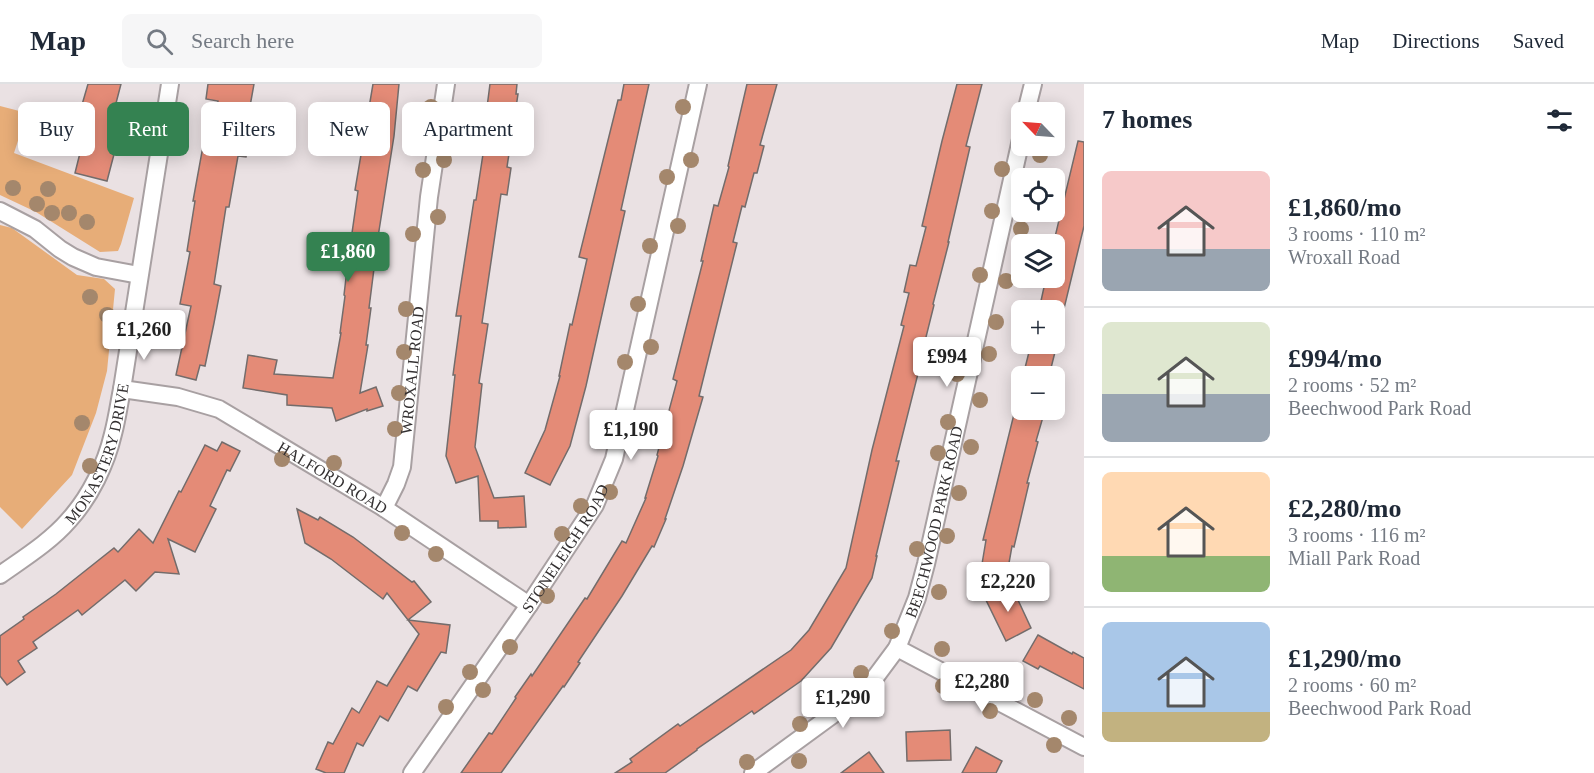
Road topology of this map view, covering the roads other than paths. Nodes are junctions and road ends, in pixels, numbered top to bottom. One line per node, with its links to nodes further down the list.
1 (170, 84): 8 (street, MONASTERY DRIVE)
2 (446, 84): 10 (street, WROXALL ROAD)
3 (698, 84): 12 (street, STONELEIGH ROAD)
4 (1033, 84): 5 (street)
5 (1028, 102)
6 (1017, 156): 13 (street, BEECHWOOD PARK ROAD)
7 (0, 211): 8 (street)
8 (139, 275): 9 (street, MONASTERY DRIVE)
9 (122, 389): 10 (street, HALFORD ROAD); 11 (street, MONASTERY DRIVE)
10 (384, 508): 12 (street, HALFORD ROAD)
11 (0, 575)
12 (529, 605): 15 (street, STONELEIGH ROAD)
13 (897, 648): 14 (street); 16 (street, BEECHWOOD PARK ROAD)
14 (1084, 747)
15 (412, 773)
16 (753, 773)

